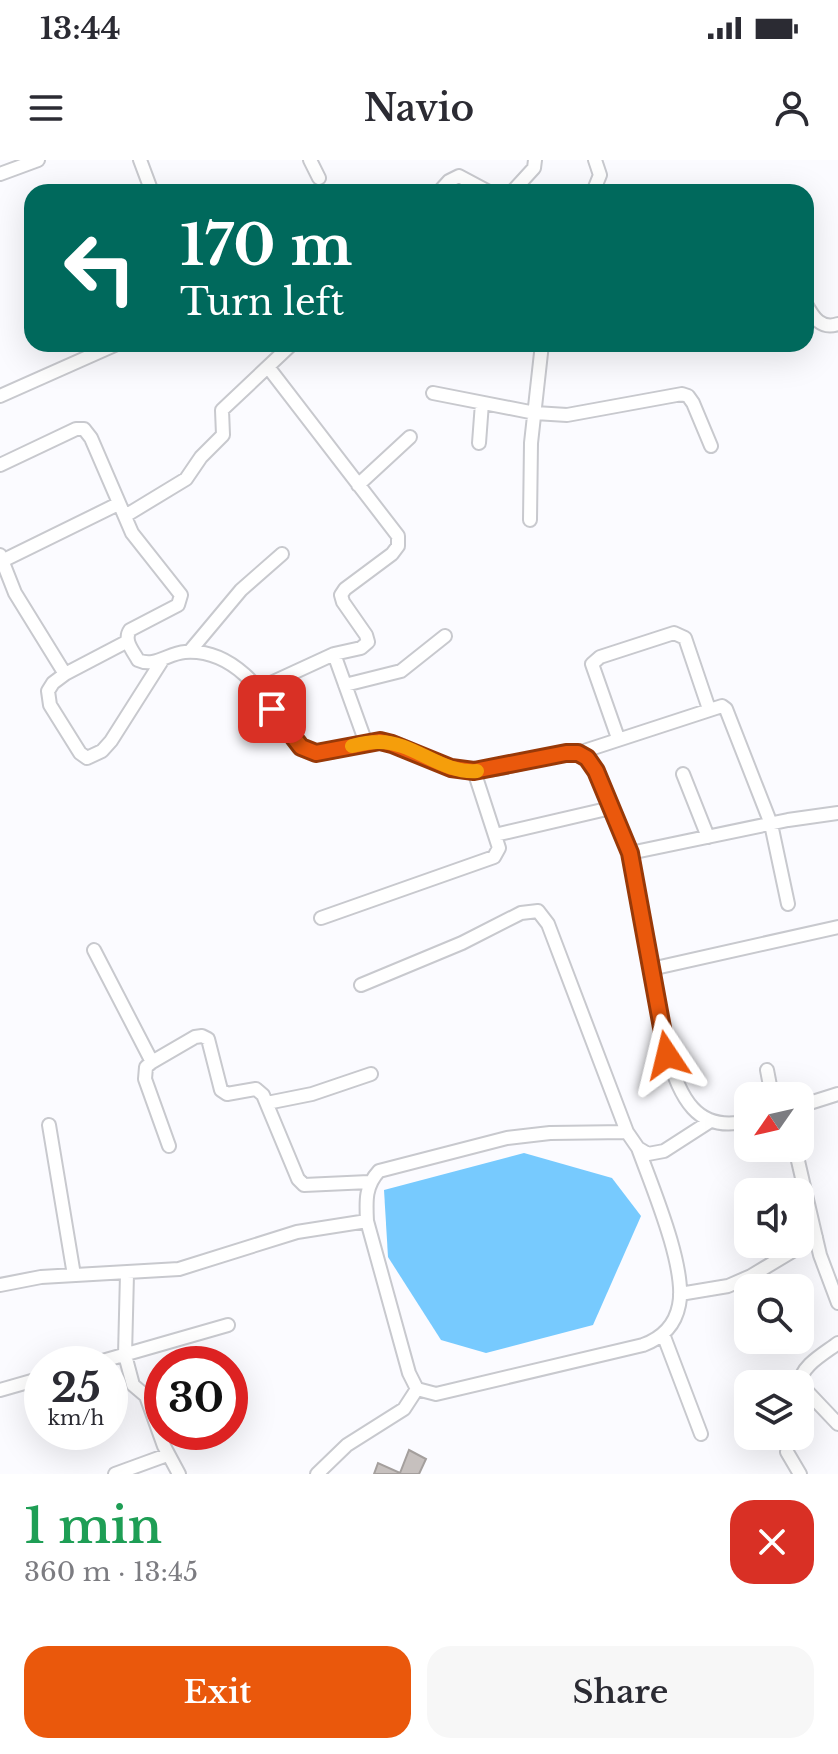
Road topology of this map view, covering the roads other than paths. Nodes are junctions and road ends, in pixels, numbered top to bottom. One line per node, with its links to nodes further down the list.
1 (38, 160): 6 (street)
2 (140, 160): 8 (street)
3 (310, 160): 7 (street)
4 (535, 160): 11 (street)
5 (595, 160): 12 (street)
6 (0, 174)
7 (319, 178)
8 (149, 184)
9 (446, 184): 10 (street)
10 (474, 184)
11 (519, 184)
12 (596, 184)
13 (814, 318): 14 (street)
14 (838, 324)
15 (99, 352): 20 (street)
16 (284, 352): 18 (street)
17 (541, 352): 22 (street)
18 (268, 367): 27 (street); 29 (street)
19 (433, 393): 21 (street)
20 (0, 396)
21 (482, 403): 22 (street); 24 (street)
22 (535, 413): 25 (street); 30 (street)
23 (410, 437): 27 (street)
24 (479, 443)
25 (711, 446)
26 (0, 465): 28 (street)
27 (358, 485): 36 (street)
28 (118, 504): 29 (street); 32 (street)
29 (125, 516): 34 (street)
30 (530, 520)
31 (282, 554): 35 (street)
32 (1, 558): 38 (street)
33 (445, 636): 39 (street)
34 (128, 641): 37 (street); 38 (street)
35 (190, 651): 37 (street); 40 (street)
36 (334, 654): 39 (street); 40 (street)
37 (163, 659): 38 (street)
38 (65, 674)
39 (345, 685): 43 (street)
40 (258, 689): 43 (street)
41 (709, 709): 42 (street); 42 (street); 49 (street)
42 (618, 738): 44 (street)
43 (366, 743): 45 (street)
44 (583, 755): 45 (street); 47 (street)
45 (474, 771): 50 (street)
46 (683, 774): 51 (street)
47 (611, 808): 50 (street); 52 (street)
48 (838, 813): 49 (street)
49 (771, 824): 51 (street); 53 (street)
50 (495, 835): 54 (street)
51 (708, 837): 52 (street)
52 (630, 853): 57 (street)
53 (788, 904)
54 (321, 918)
55 (838, 927): 57 (street)
56 (94, 950): 59 (street)
57 (651, 969): 66 (street)
58 (361, 985): 69 (street)
59 (152, 1062): 65 (street); 70 (street)
60 (767, 1070): 62 (street)
61 (371, 1074): 65 (street)
62 (769, 1082)
63 (838, 1094): 64 (street)
64 (814, 1102)
65 (267, 1103): 73 (street)
66 (709, 1122): 67 (street); 71 (street)
67 (734, 1123)
68 (49, 1125): 77 (street)
69 (627, 1132): 71 (street); 73 (street)
70 (169, 1146)
71 (638, 1148): 79 (street)
72 (798, 1162): 75 (street)
73 (369, 1182): 74 (street)
74 (367, 1221): 76 (street); 88 (street)
75 (816, 1237): 79 (street); 80 (street)
76 (127, 1274): 77 (street); 84 (street)
77 (74, 1275): 78 (street)
78 (0, 1285)
79 (680, 1294): 82 (street)
80 (838, 1303)
81 (228, 1325): 85 (street)
82 (663, 1334): 88 (street); 91 (street)
83 (838, 1343): 90 (street)
84 (125, 1346)
85 (128, 1354)
86 (128, 1366): 93 (street)
87 (24, 1383): 89 (street)
88 (417, 1389): 96 (street)
89 (0, 1390)
90 (838, 1424)
91 (701, 1434)
92 (787, 1452): 97 (street)
93 (167, 1455): 94 (street); 95 (street)
94 (115, 1474)
95 (179, 1474)
96 (317, 1474)
97 (800, 1474)

